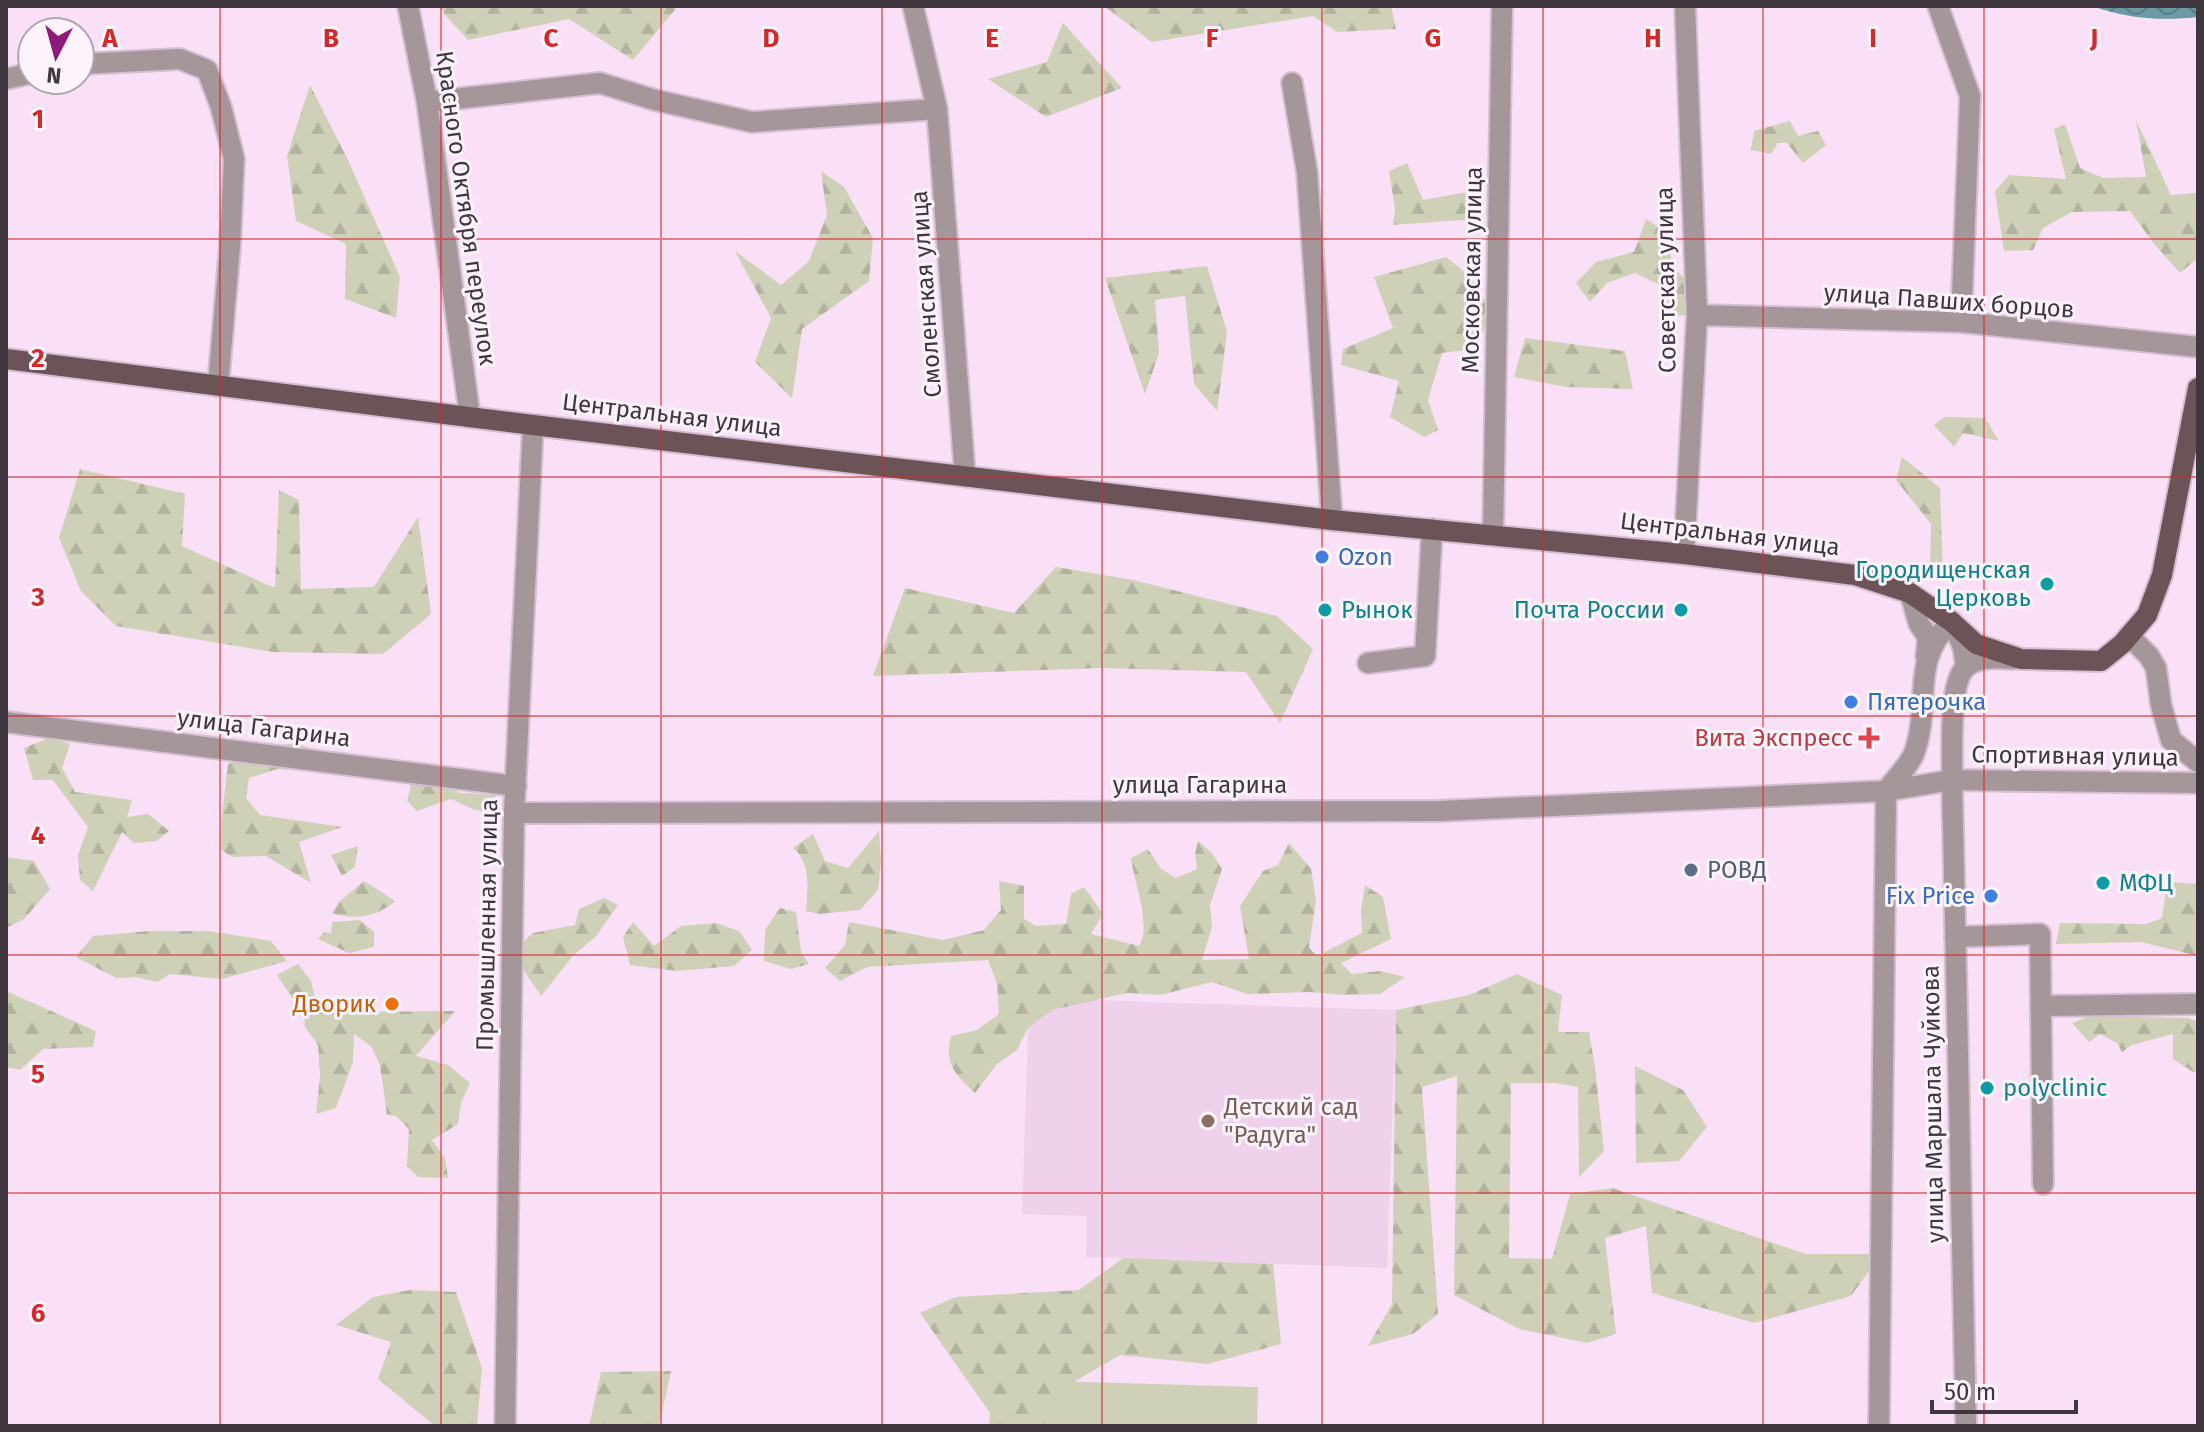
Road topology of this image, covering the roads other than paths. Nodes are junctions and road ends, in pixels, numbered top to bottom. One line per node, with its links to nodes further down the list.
1 (408, 6): 8 (street, Красного Октября переулок)
2 (913, 6): 9 (street, Смоленская улица)
3 (1502, 6): 21 (street, Московская улица)
4 (1685, 6): 10 (street, Советская улица)
5 (1938, 6): 11 (street)
6 (96, 63): 14 (street)
7 (1292, 83): 19 (street)
8 (427, 102): 9 (street); 16 (street, Красного Октября переулок)
9 (937, 109): 18 (street, Смоленская улица)
10 (1697, 315): 11 (street, улица Павших борцов); 22 (street, Советская улица)
11 (1961, 322): 12 (street, улица Павших борцов)
12 (2198, 347)
13 (6, 359): 14 (main road, Центральная улица)
14 (218, 386): 16 (main road, Центральная улица)
15 (2198, 388): 25 (main road)
16 (470, 417): 17 (main road, Центральная улица)
17 (533, 425): 18 (main road, Центральная улица); 34 (street, Промышленная улица)
18 (965, 476): 19 (main road, Центральная улица)
19 (1332, 520): 20 (main road, Центральная улица)
20 (1432, 529): 21 (main road, Центральная улица); 28 (street)
21 (1493, 535): 22 (main road, Центральная улица)
22 (1684, 554): 23 (main road, Центральная улица)
23 (1910, 593): 24 (main road, Центральная улица); 26 (street)
24 (1952, 622): 26 (street); 27 (main road, Центральная улица); 29 (street)
25 (2129, 636): 27 (main road, Центральная улица); 31 (street)
26 (1926, 658): 35 (street)
27 (2021, 659): 29 (street)
28 (1368, 663)
29 (1966, 666): 32 (street, улица Маршала Чуйкова)
30 (6, 722): 34 (street, улица Гагарина)
31 (2198, 762)
32 (1952, 780): 33 (street, Спортивная улица); 35 (street, Спортивная улица); 37 (street, улица Маршала Чуйкова)
33 (2198, 783)
34 (516, 786): 36 (street, Промышленная улица)
35 (1886, 791): 36 (street, улица Гагарина); 42 (street, улица Маршала Чуйкова)
36 (514, 813): 41 (street, Промышленная улица)
37 (1955, 937): 39 (street); 43 (street, улица Маршала Чуйкова)
38 (2198, 1004): 39 (street)
39 (2042, 1006): 40 (street)
40 (2043, 1184)
41 (505, 1426)
42 (1879, 1426)
43 (1966, 1426)

